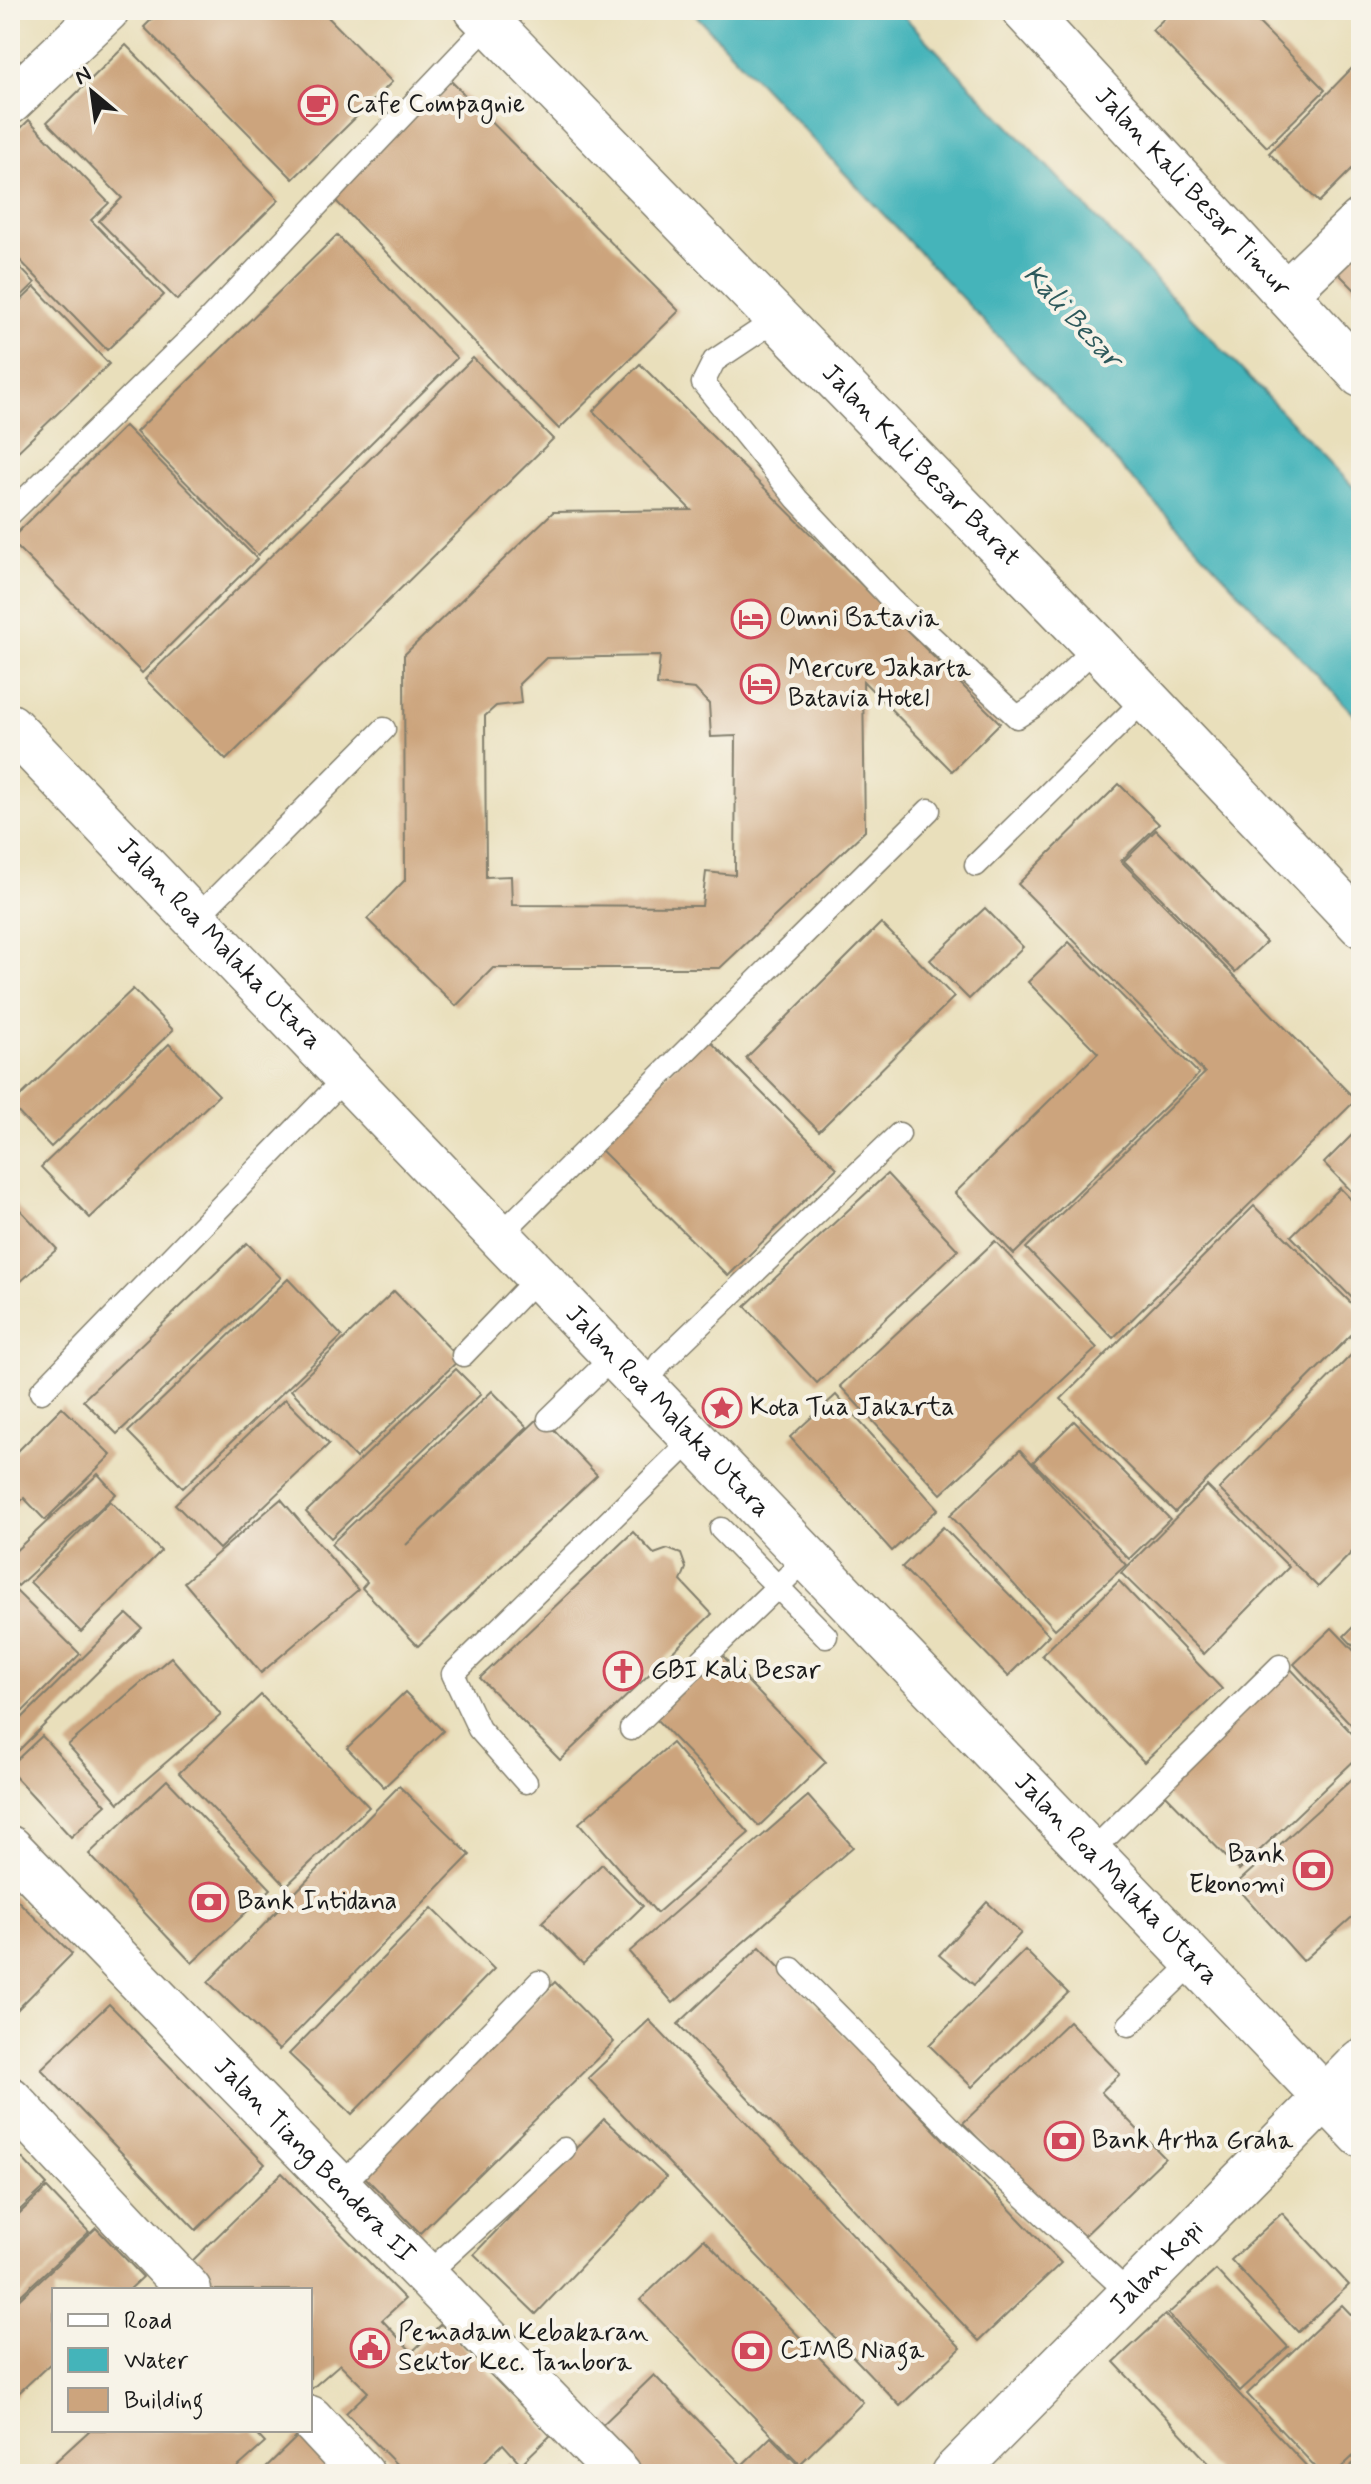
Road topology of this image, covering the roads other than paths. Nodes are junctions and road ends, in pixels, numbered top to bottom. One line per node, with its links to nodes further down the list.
1 (107, 10): 4 (street)
2 (1024, 10): 6 (street, Jalan Kali Besar Timur)
3 (483, 16): 7 (street, Jalan Kali Besar Barat); 9 (lane)
4 (10, 102)
5 (1361, 221): 6 (street)
6 (1286, 293): 8 (street, Jalan Kali Besar Timur)
7 (777, 319): 10 (street, Jalan Kali Besar Barat); 10 (lane)
8 (1361, 375)
9 (10, 514)
10 (1097, 647): 11 (street, Jalan Kali Besar Barat)
11 (1146, 698): 15 (lane); 17 (street, Jalan Kali Besar Barat)
12 (10, 726): 16 (street, Jalan Roa Malaka Utara)
13 (384, 729): 16 (lane)
14 (929, 810): 20 (lane)
15 (976, 865)
16 (195, 919): 18 (street, Jalan Roa Malaka Utara)
17 (1361, 925)
18 (346, 1077): 20 (street, Jalan Roa Malaka Utara); 25 (lane)
19 (899, 1134): 24 (lane)
20 (499, 1236): 21 (street, Jalan Roa Malaka Utara)
21 (538, 1277): 22 (lane); 23 (street, Jalan Roa Malaka Utara)
22 (463, 1355)
23 (614, 1356): 24 (street, Jalan Roa Malaka Utara); 26 (lane)
24 (645, 1387): 27 (street, Jalan Roa Malaka Utara)
25 (41, 1392)
26 (549, 1419)
27 (693, 1439): 29 (street, Jalan Roa Malaka Utara); 33 (lane)
28 (721, 1529): 29 (lane)
29 (792, 1573): 30 (lane); 32 (lane); 35 (street, Jalan Roa Malaka Utara)
30 (826, 1636)
31 (1280, 1666): 35 (lane)
32 (631, 1729)
33 (526, 1782)
34 (10, 1848): 45 (street, Jalan Tiang Bendera II)
35 (1090, 1853): 36 (street, Jalan Roa Malaka Utara)
36 (1194, 1962): 39 (lane); 41 (street, Jalan Roa Malaka Utara)
37 (792, 1969): 48 (lane)
38 (539, 1982): 45 (lane)
39 (1129, 2025)
40 (1361, 2061): 41 (street, Jalan Kopi)
41 (1325, 2097): 43 (street, Jalan Roa Malaka Utara); 48 (street, Jalan Kopi)
42 (10, 2099): 47 (street)
43 (1361, 2135)
44 (564, 2149): 46 (lane)
45 (339, 2188): 46 (street, Jalan Tiang Bendera II)
46 (425, 2276): 51 (street, Jalan Tiang Bendera II)
47 (187, 2288)
48 (1131, 2295): 52 (street, Jalan Kopi)
49 (312, 2420): 50 (street)
50 (362, 2474)
51 (619, 2474)
52 (953, 2474)

